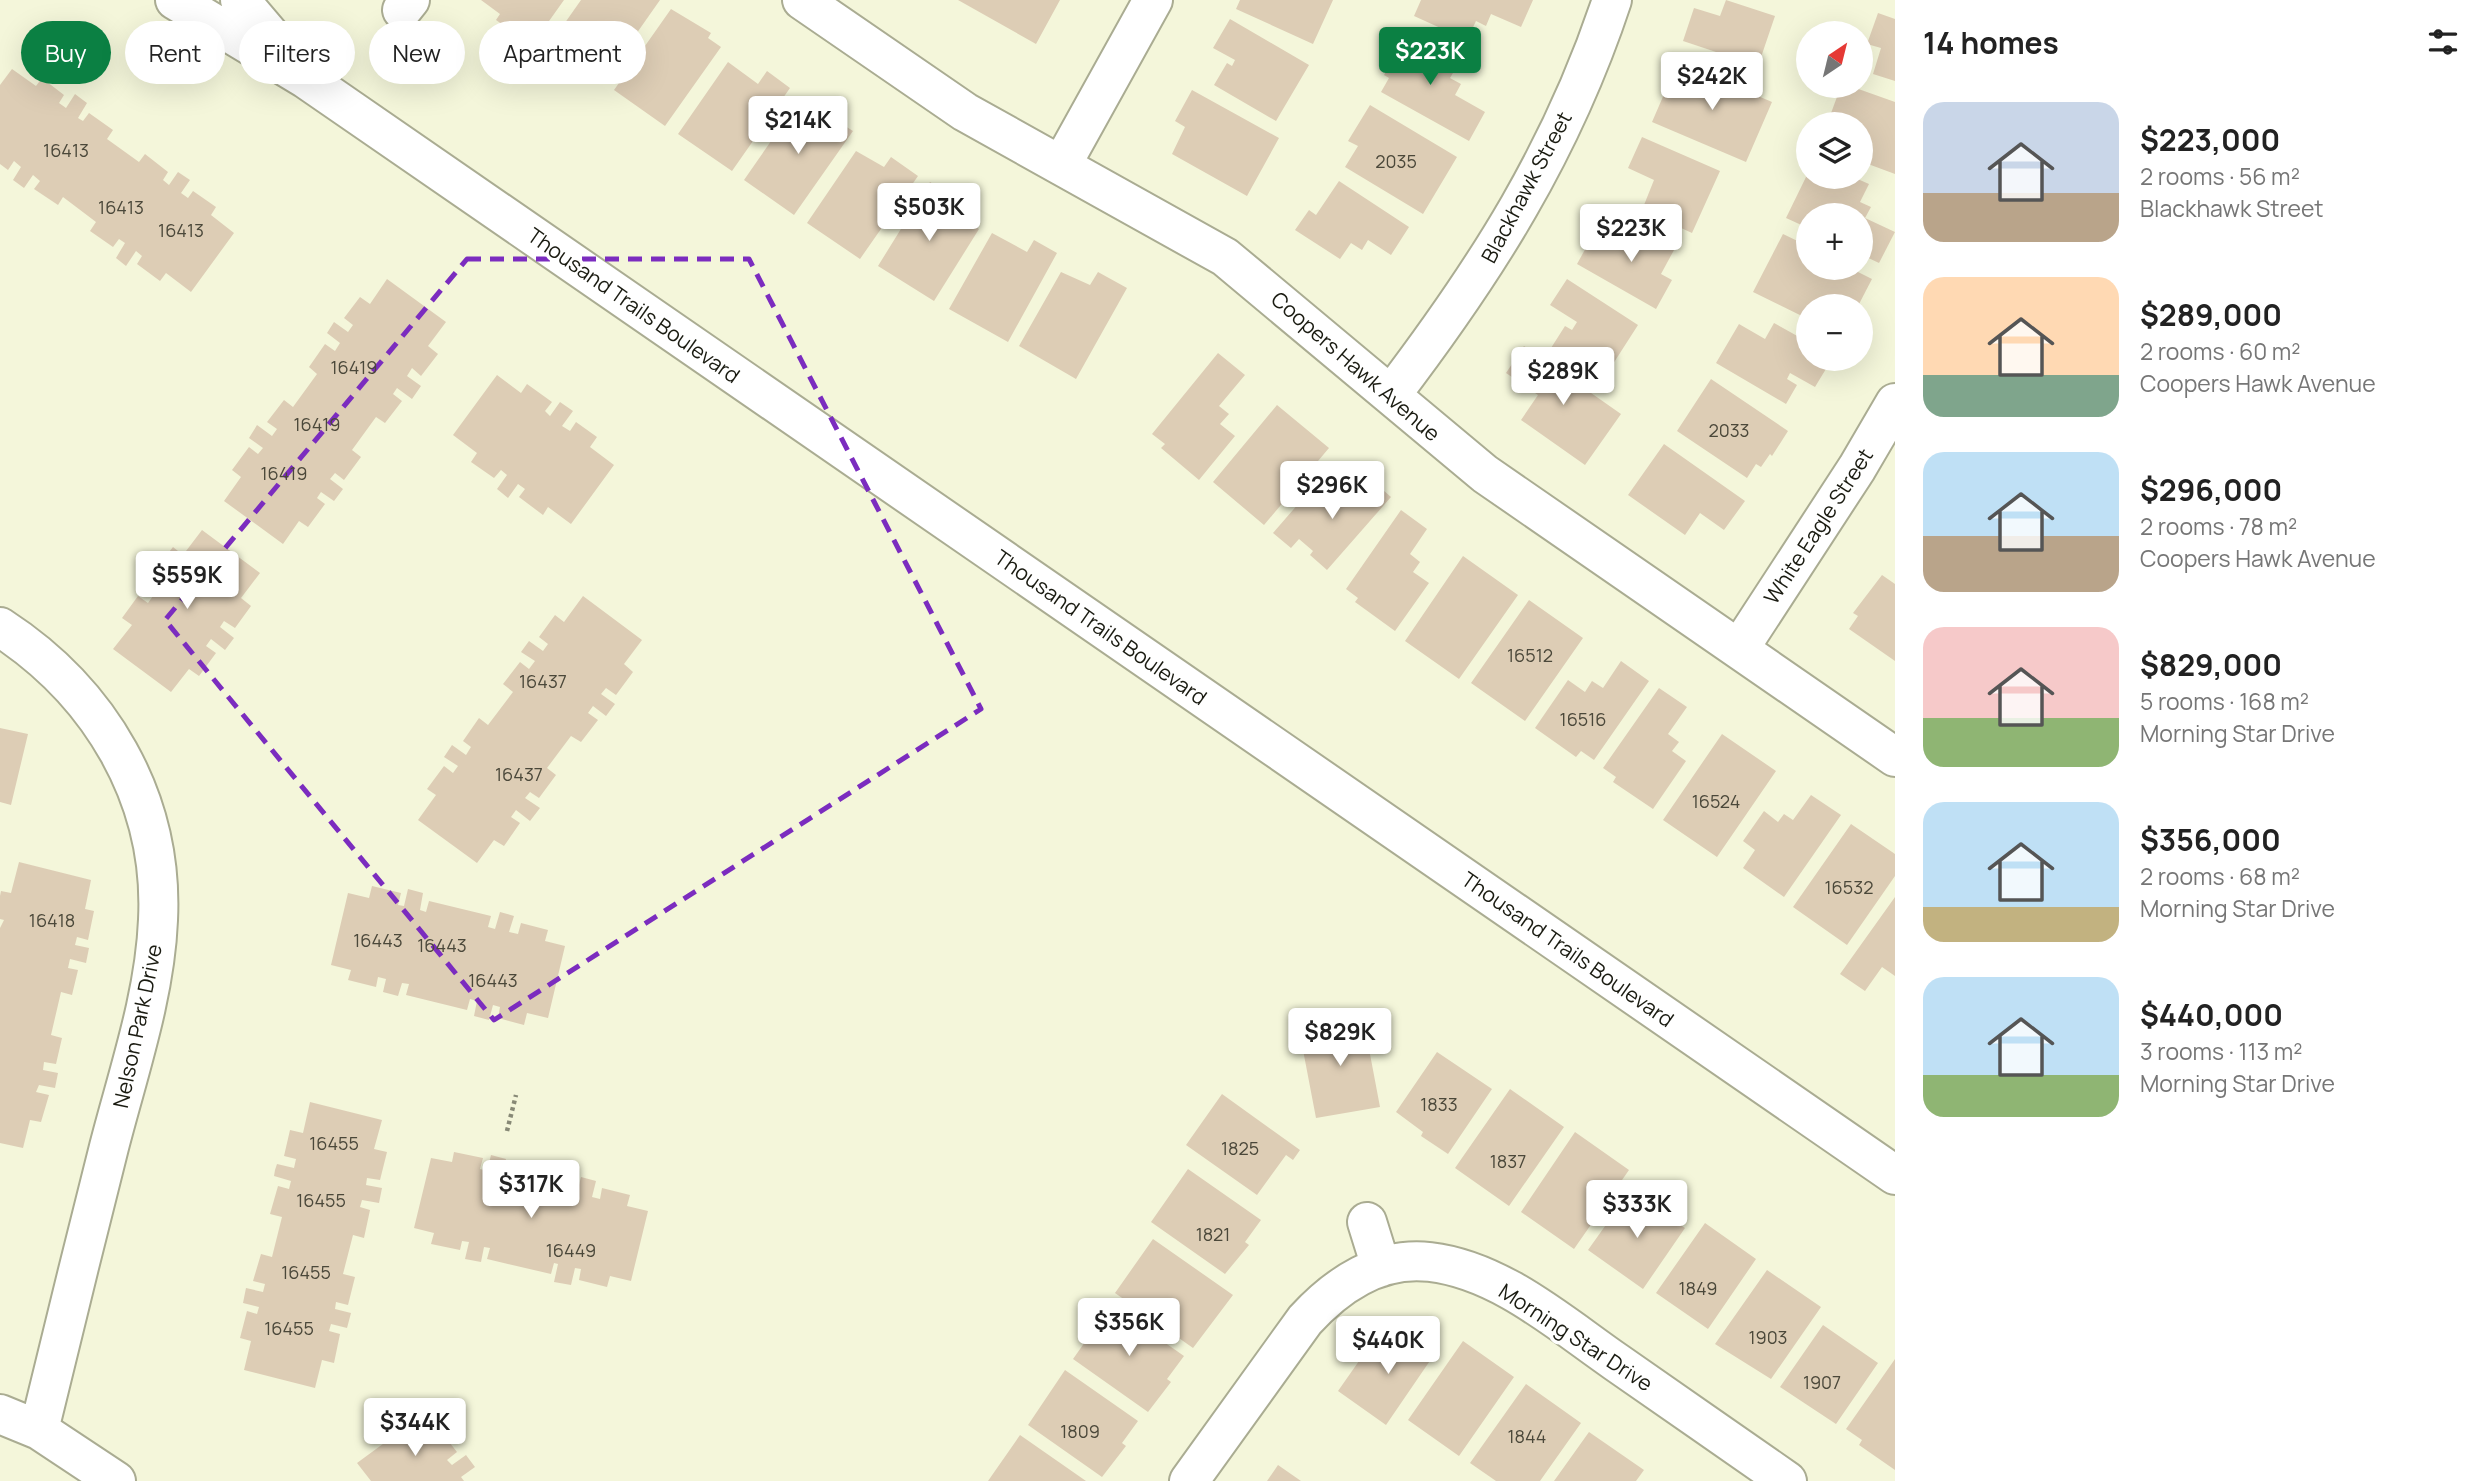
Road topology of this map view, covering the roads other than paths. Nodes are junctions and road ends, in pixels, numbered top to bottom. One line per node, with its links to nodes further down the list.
1 (174, 0): 7 (street, Thousand Trails Boulevard)
2 (240, 0): 6 (street, Thousand Trails Boulevard)
3 (802, 0): 9 (street, Coopers Hawk Avenue)
4 (1153, 0): 9 (street)
5 (1612, 0): 10 (street, Blackhawk Street)
6 (258, 21)
7 (239, 39)
8 (313, 84): 15 (street, Thousand Trails Boulevard)
9 (1062, 164): 10 (street, Coopers Hawk Avenue)
10 (1391, 395): 13 (street, Coopers Hawk Avenue)
11 (1895, 403): 13 (street, White Eagle Street)
12 (0, 626): 19 (street, Nelson Park Drive)
13 (1739, 649): 14 (street, Coopers Hawk Avenue)
14 (1895, 757)
15 (1895, 1175)
16 (1367, 1222): 17 (street)
17 (1381, 1267): 21 (street, Morning Star Drive); 22 (street, Morning Star Drive)
18 (0, 1415): 19 (street)
19 (39, 1430): 20 (street)
20 (116, 1481)
21 (1189, 1481)
22 (1787, 1481)

